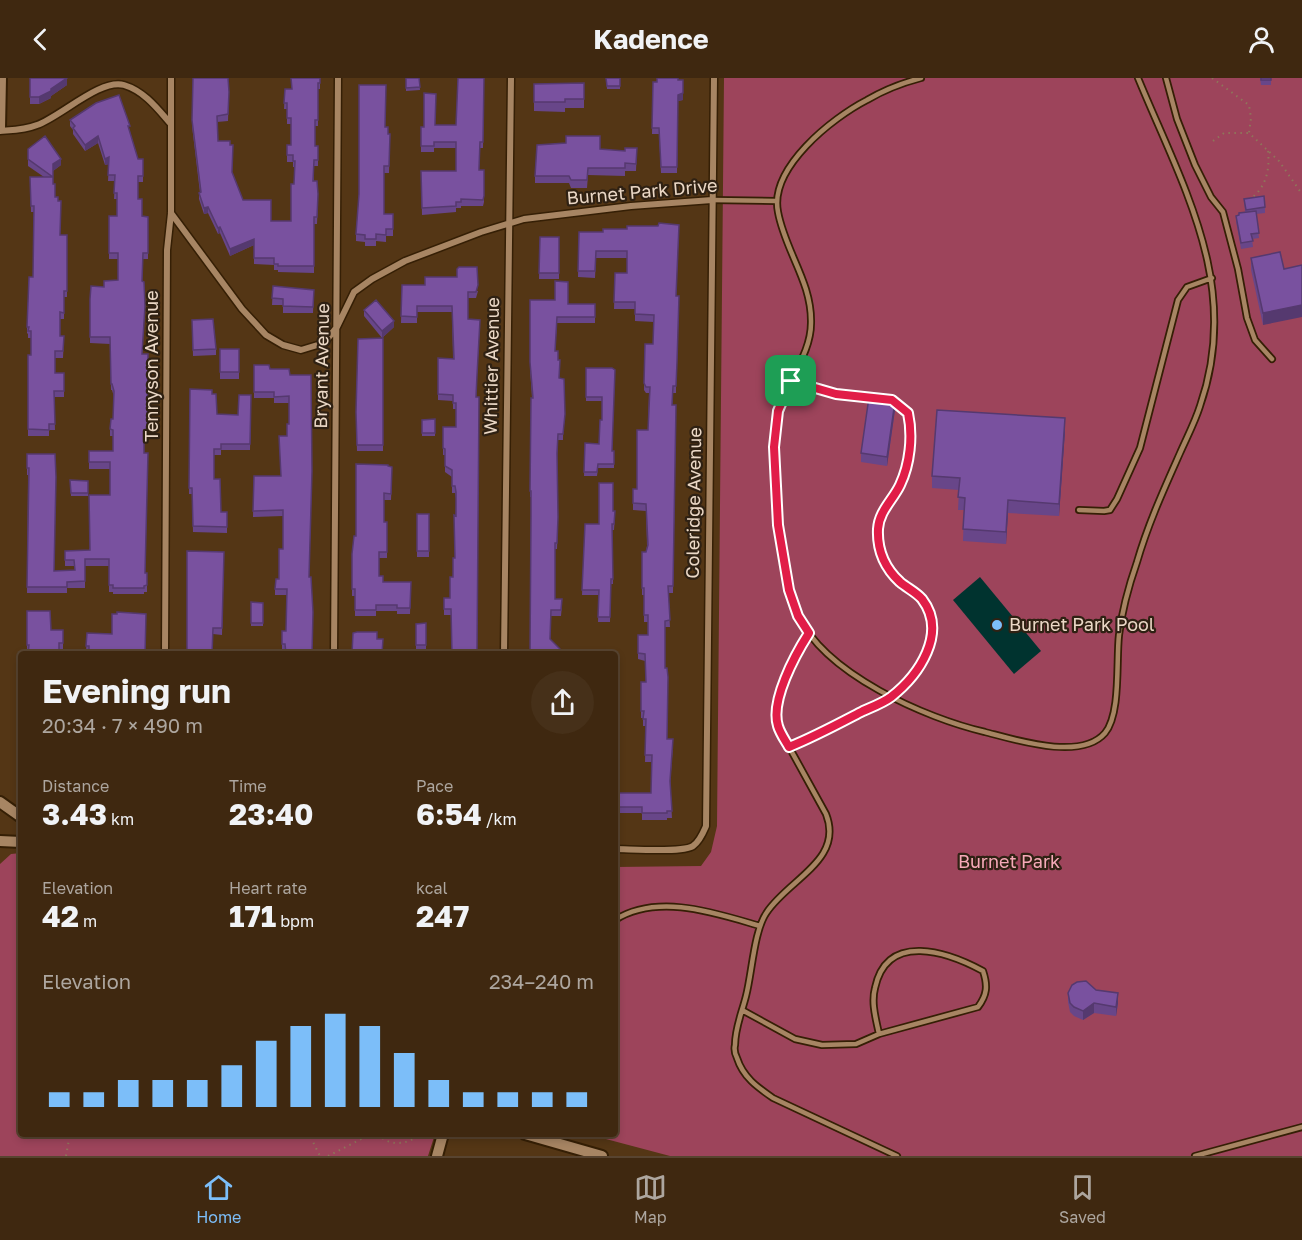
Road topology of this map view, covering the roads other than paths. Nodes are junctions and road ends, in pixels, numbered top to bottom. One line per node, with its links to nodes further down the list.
1 (1, 78): 10 (street)
2 (171, 78): 9 (street, Tennyson Avenue)
3 (338, 78): 16 (street, Bryant Avenue)
4 (511, 78): 14 (street, Whittier Avenue)
5 (714, 78): 11 (street, Coleridge Avenue)
6 (921, 78): 12 (lane)
7 (1138, 78): 15 (lane)
8 (1166, 78): 17 (lane)
9 (171, 123): 10 (street); 13 (street, Tennyson Avenue)
10 (0, 130)
11 (712, 201): 12 (lane, Burnet Park Drive); 14 (street, Burnet Park Drive); 30 (street, Coleridge Avenue)
12 (776, 201): 18 (lane)
13 (171, 213): 16 (street, Burnet Park Drive); 21 (street, Tennyson Avenue)
14 (509, 224): 16 (street, Burnet Park Drive); 23 (street, Whittier Avenue)
15 (1212, 278): 19 (lane); 24 (lane)
16 (337, 327): 22 (street, Bryant Avenue)
17 (1272, 359)
18 (791, 381): 20 (lane); 24 (lane)
19 (1079, 510)
20 (809, 633): 24 (lane); 25 (lane)
21 (165, 651)
22 (334, 651)
23 (504, 651)
24 (891, 697): 25 (lane)
25 (789, 747): 32 (lane)
26 (0, 802): 27 (street)
27 (18, 815)
28 (0, 841): 29 (street)
29 (18, 842)
30 (618, 849)
31 (618, 918): 32 (lane)
32 (760, 926): 33 (lane)
33 (742, 1010): 34 (lane); 40 (lane)
34 (879, 1034): 34 (lane)
35 (1302, 1126): 41 (lane)
36 (442, 1137): 38 (street)
37 (536, 1137): 39 (street)
38 (436, 1156)
39 (602, 1156)
40 (897, 1156)
41 (1195, 1156)

